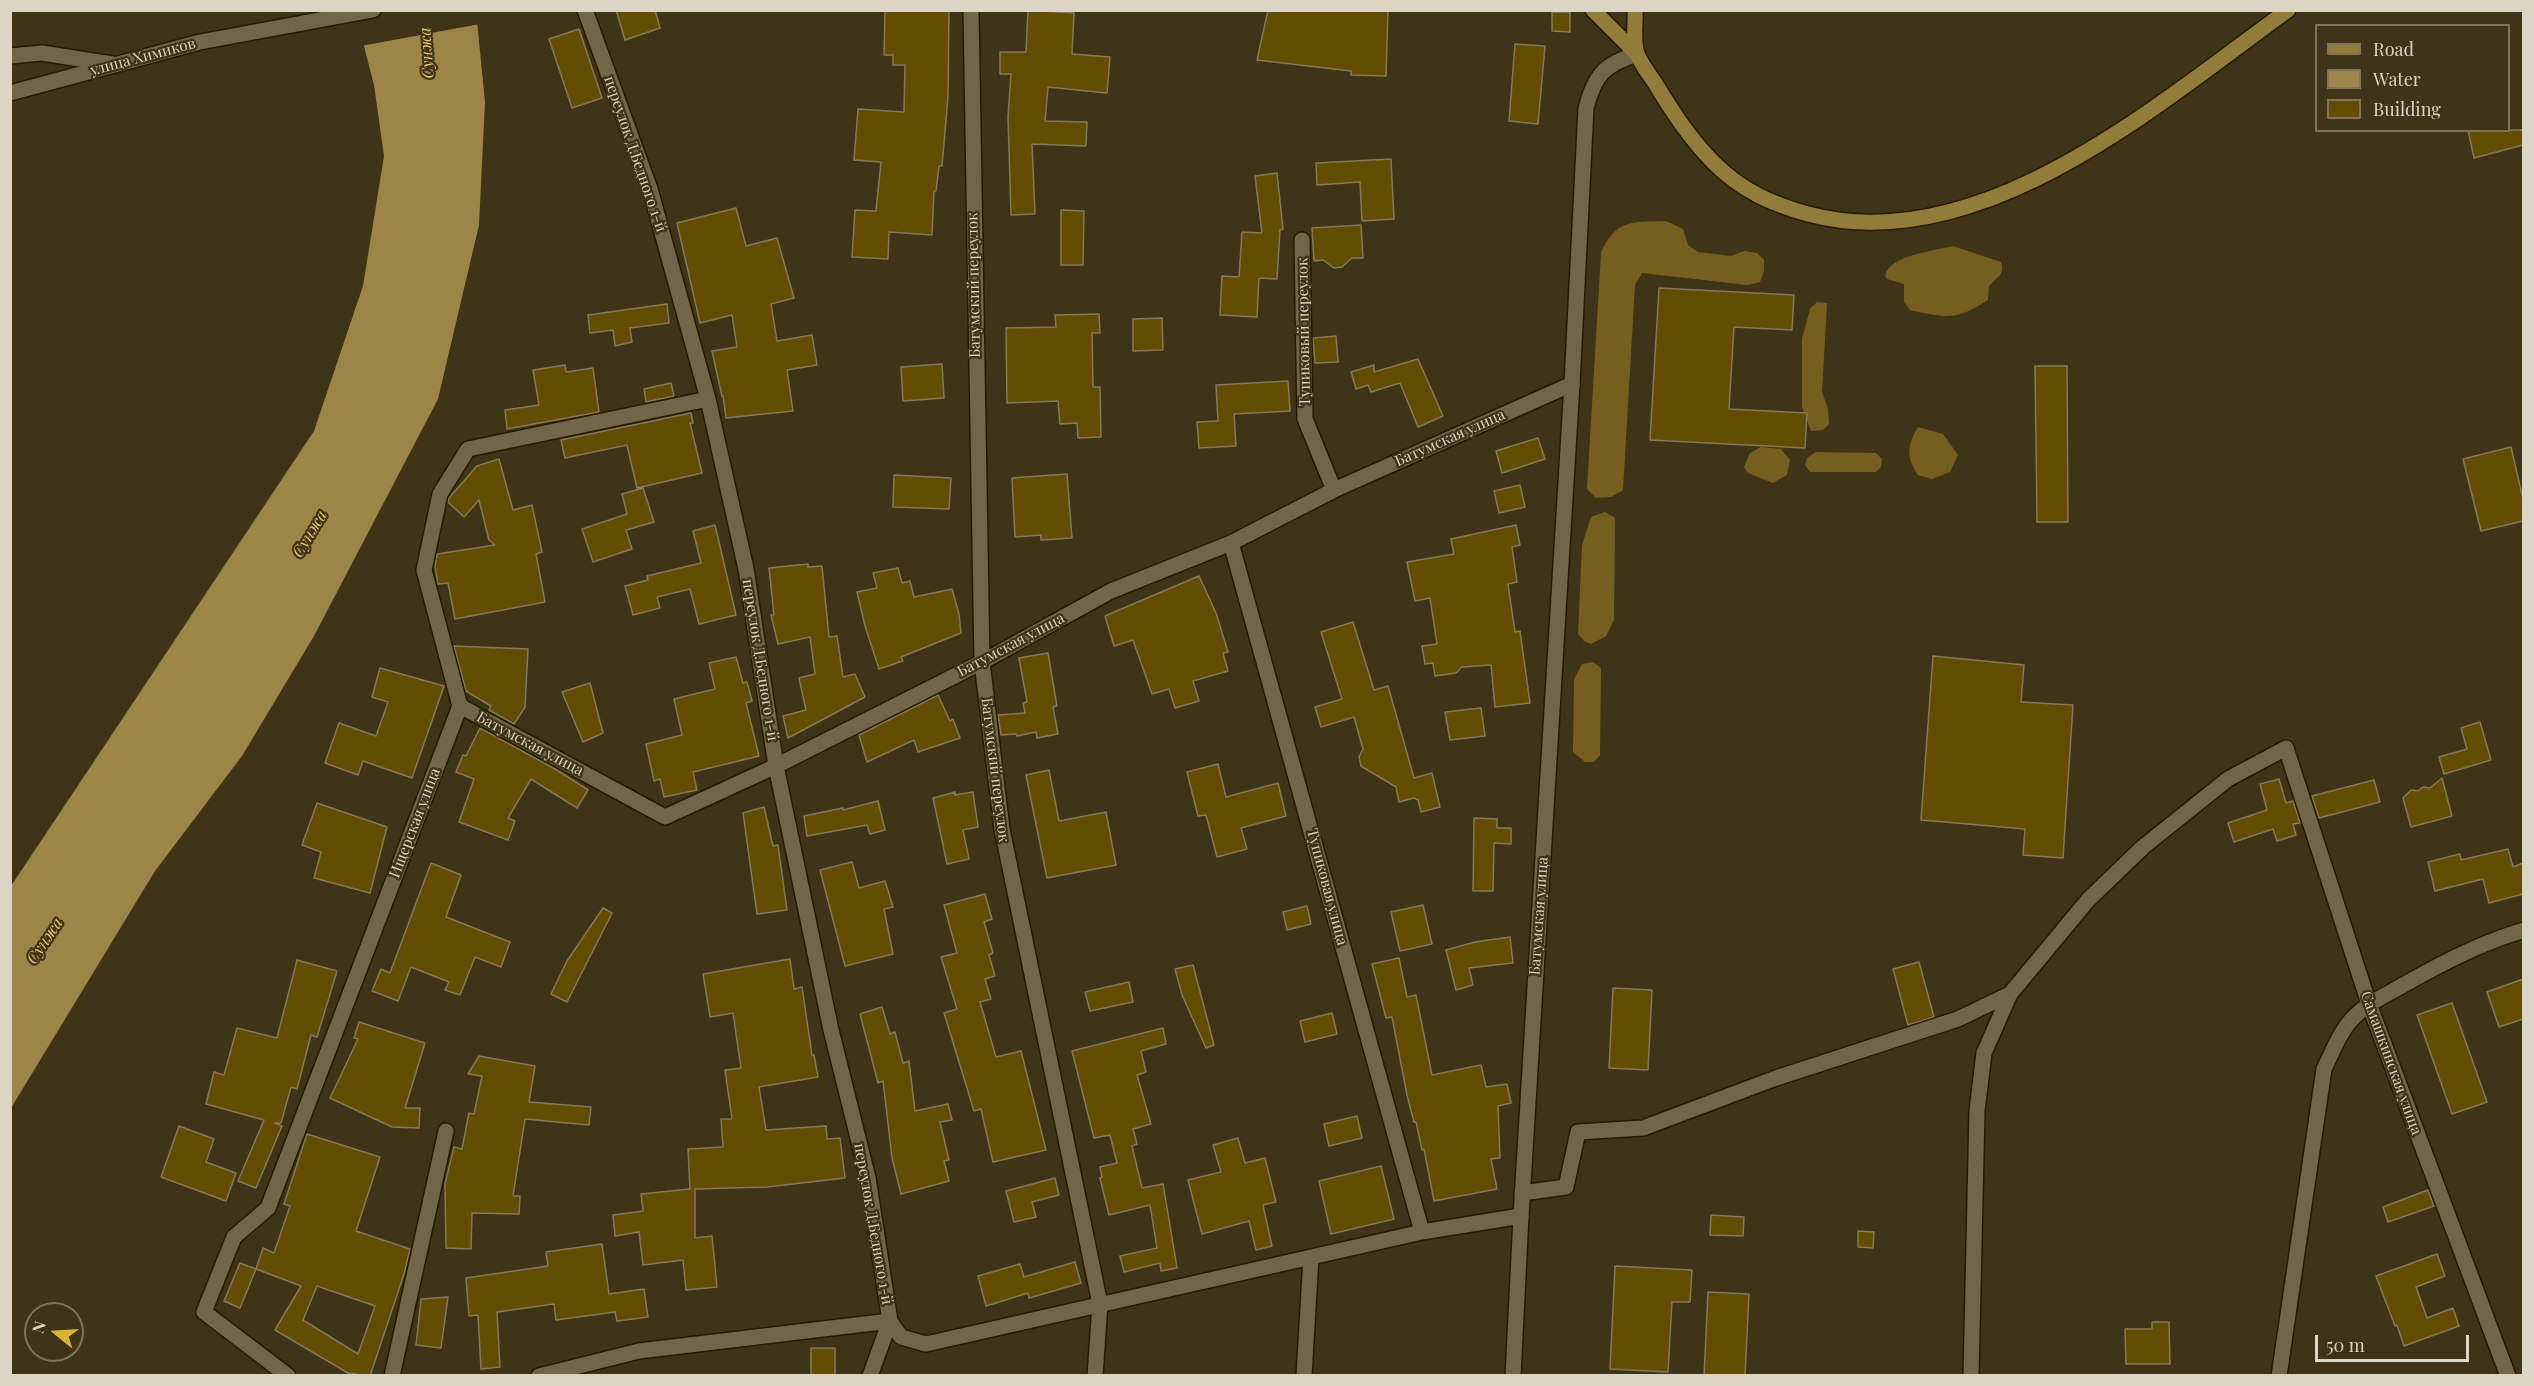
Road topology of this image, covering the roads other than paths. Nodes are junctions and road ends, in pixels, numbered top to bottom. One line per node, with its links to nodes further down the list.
1 (373, 10): 9 (street, улица Химиков)
2 (585, 10): 13 (street, переулок Д.Бедного 1-й)
3 (971, 10): 16 (street, Батумский переулок)
4 (1593, 10): 7 (main road)
5 (1635, 10): 7 (main road)
6 (2288, 10): 7 (main road)
7 (1637, 54): 12 (street, Батумская улица)
8 (10, 56): 9 (street)
9 (112, 64): 10 (street, улица Химиков)
10 (10, 93)
11 (1302, 240): 14 (street, Тупиковый переулок)
12 (1572, 384): 14 (street, Батумская улица); 23 (street, Батумская улица)
13 (708, 399): 17 (street); 18 (street, переулок Д.Бедного 1-й)
14 (1334, 490): 15 (street, Батумская улица)
15 (1232, 543): 16 (street, Батумская улица); 25 (street, Тупиковая улица)
16 (982, 662): 18 (street, Батумская улица); 27 (street, Батумский переулок)
17 (460, 706): 18 (street, Батумская улица); 29 (street, Ищерская улица)
18 (776, 766): 28 (street, переулок Д.Бедного 1-й)
19 (2523, 930): 21 (street)
20 (2010, 994): 21 (street, Самашкинская улица); 23 (street); 36 (street)
21 (2369, 1004): 37 (street); 38 (street, Самашкинская улица)
22 (446, 1131): 30 (street)
23 (1522, 1193): 24 (street, Батумская улица)
24 (1521, 1216): 25 (street); 35 (street, Батумская улица)
25 (1422, 1232): 26 (street)
26 (1311, 1257): 27 (street); 34 (street)
27 (1100, 1304): 28 (street); 33 (street, Батумский переулок)
28 (890, 1321): 31 (street); 32 (street)
29 (288, 1376)
30 (392, 1376)
31 (539, 1376)
32 (870, 1376)
33 (1095, 1376)
34 (1304, 1376)
35 (1513, 1376)
36 (1971, 1376)
37 (2279, 1376)
38 (2508, 1376)

